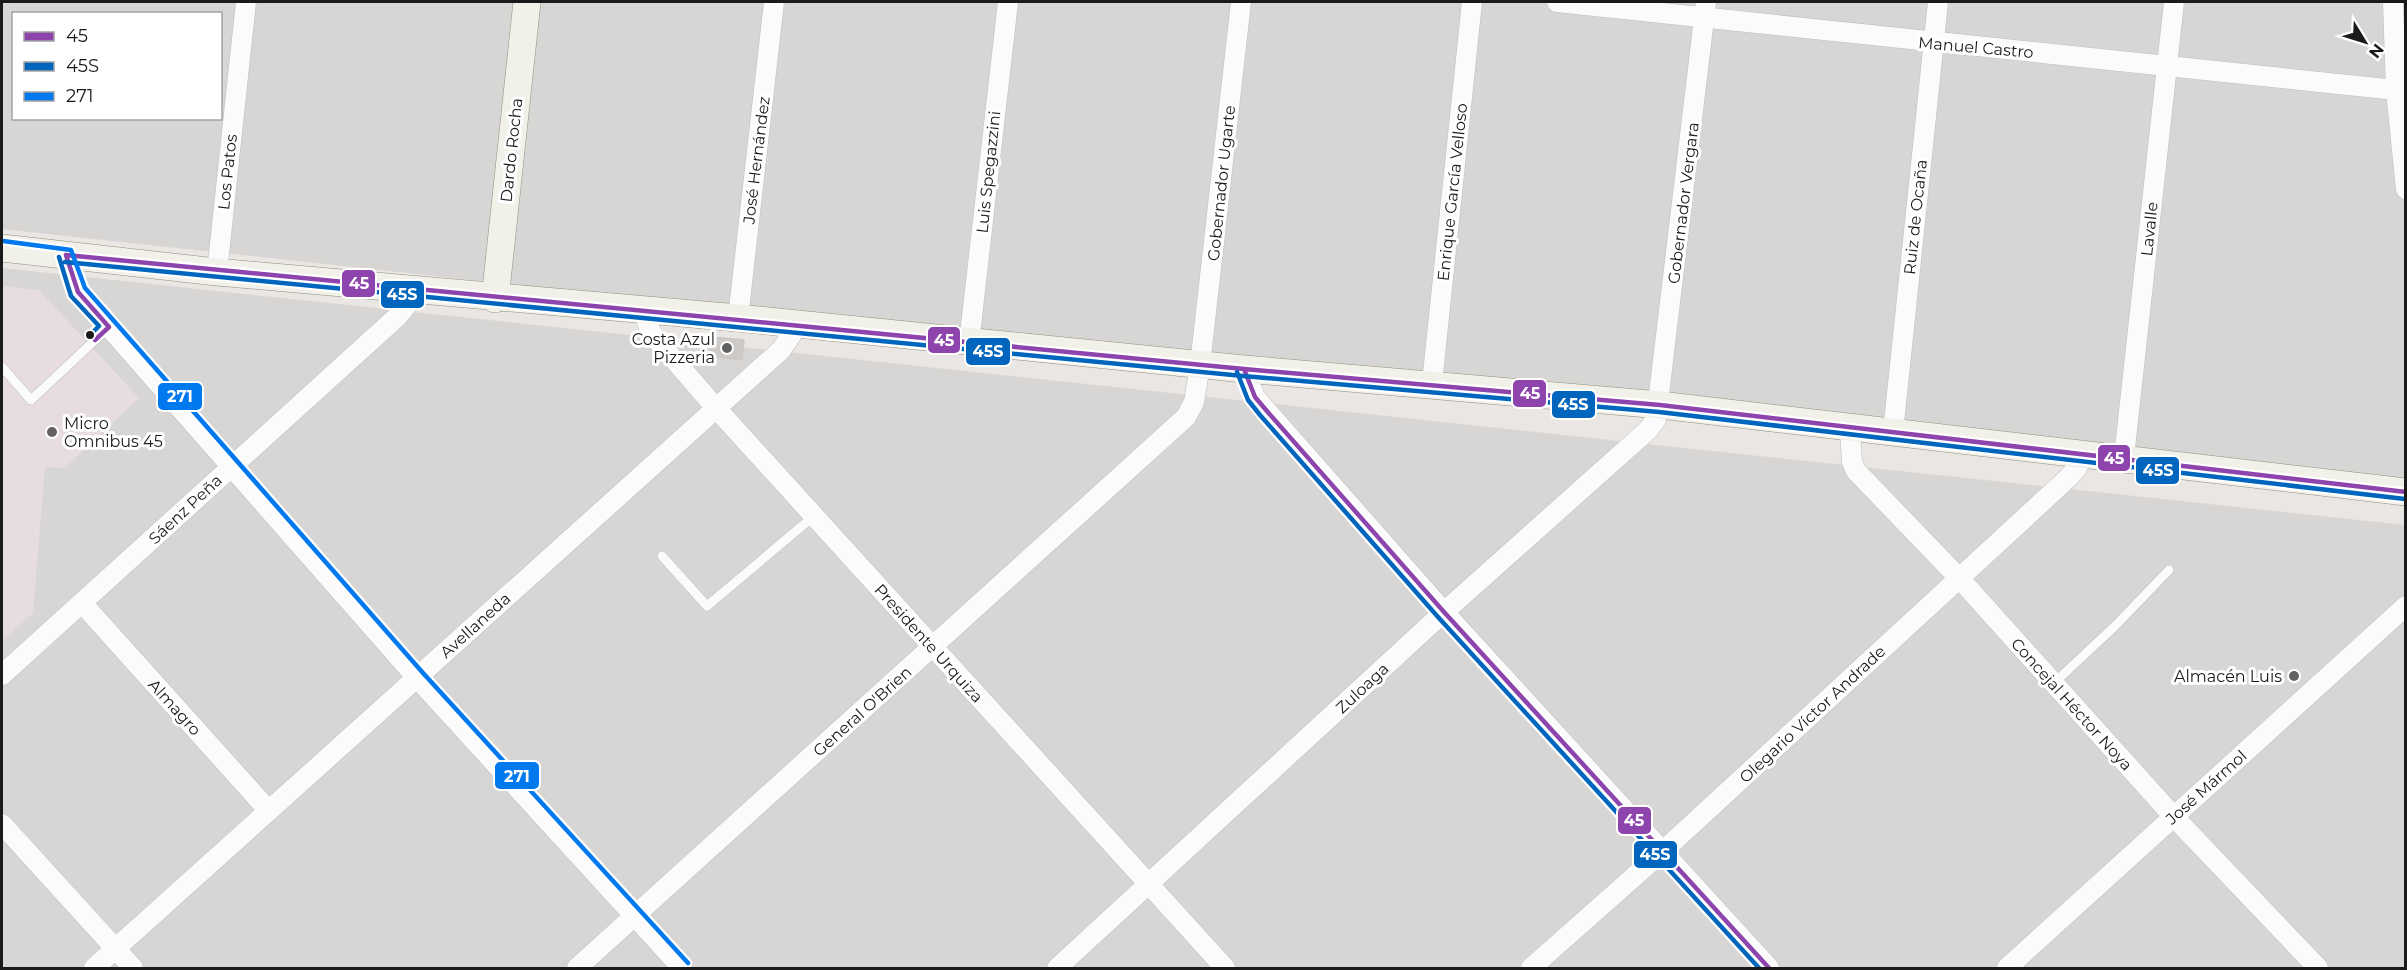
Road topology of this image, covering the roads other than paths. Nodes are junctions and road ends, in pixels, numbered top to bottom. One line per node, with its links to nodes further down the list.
1 (246, 2): 18 (street, Los Patos)
2 (527, 2): 20 (street, Dardo Rocha)
3 (774, 2): 22 (street, José Hernández)
4 (1008, 2): 25 (street, Luis Spegazzini)
5 (1241, 2): 26 (street, Gobernador Ugarte)
6 (1472, 2): 29 (street, Enrique García Velloso)
7 (1557, 2): 11 (street, Manuel Castro)
8 (1938, 2): 12 (street, Ruiz de Ocaña)
9 (2174, 2): 13 (street, Lavalle)
10 (2393, 2): 14 (street)
11 (1705, 9): 12 (street, Manuel Castro); 30 (street, Gobernador Vergara)
12 (1933, 43): 13 (street, Manuel Castro); 33 (street, Ruiz de Ocaña)
13 (2168, 64): 14 (street, Manuel Castro); 35 (street, Lavalle)
14 (2396, 90): 15 (street)
15 (2406, 189)
16 (2, 248): 17 (street)
17 (66, 255): 18 (street); 24 (street)
18 (217, 272): 19 (street)
19 (417, 291): 20 (street); 36 (street, Sáenz Peña)
20 (495, 299): 21 (street)
21 (642, 310): 22 (street); 31 (street, Presidente Urquiza)
22 (738, 318): 23 (street)
23 (798, 325): 25 (street); 31 (street, Avellaneda)
24 (109, 327): 27 (lane); 36 (street)
25 (969, 343): 26 (street)
26 (1200, 365): 28 (street); 45 (street, General O'Brien)
27 (2, 367)
28 (1244, 369): 29 (street); 44 (street)
29 (1432, 383): 30 (street)
30 (1660, 405): 32 (street); 44 (street, Zuloaga)
31 (715, 407): 38 (street, Presidente Urquiza); 47 (street, Avellaneda)
32 (1850, 429): 33 (street); 41 (street, Concejal Héctor Noya)
33 (1893, 432): 34 (street)
34 (2082, 452): 35 (street); 41 (street, Olegario Víctor Andrade)
35 (2124, 457): 37 (street)
36 (232, 466): 42 (street, Sáenz Peña); 47 (street)
37 (2406, 492)
38 (814, 516): 39 (lane); 45 (street, Presidente Urquiza)
39 (662, 556)
40 (2169, 570): 48 (lane)
41 (1960, 579): 48 (street, Concejal Héctor Noya); 52 (street, Olegario Víctor Andrade)
42 (82, 603): 46 (street, Sáenz Peña); 49 (street, Almagro)
43 (2406, 606): 50 (street, José Mármol)
44 (1444, 612): 52 (street); 53 (street, Zuloaga)
45 (933, 647): 53 (street, Presidente Urquiza); 54 (street, General O'Brien)
46 (2, 675)
47 (417, 678): 49 (street, Avellaneda); 54 (street)
48 (2054, 683): 50 (street, Concejal Héctor Noya)
49 (269, 811): 55 (street, Avellaneda)
50 (2174, 817): 64 (street, José Mármol); 65 (street, Concejal Héctor Noya)
51 (2, 824): 55 (street)
52 (1662, 852): 62 (street, Olegario Víctor Andrade); 63 (street)
53 (1150, 885): 60 (street, Zuloaga); 61 (street, Presidente Urquiza)
54 (634, 916): 58 (street, General O'Brien); 59 (street)
55 (115, 949): 56 (street, Avellaneda); 57 (street)
56 (94, 969)
57 (133, 969)
58 (577, 969)
59 (682, 969)
60 (1057, 969)
61 (1225, 969)
62 (1531, 969)
63 (1769, 969)
64 (2007, 969)
65 (2318, 969)

